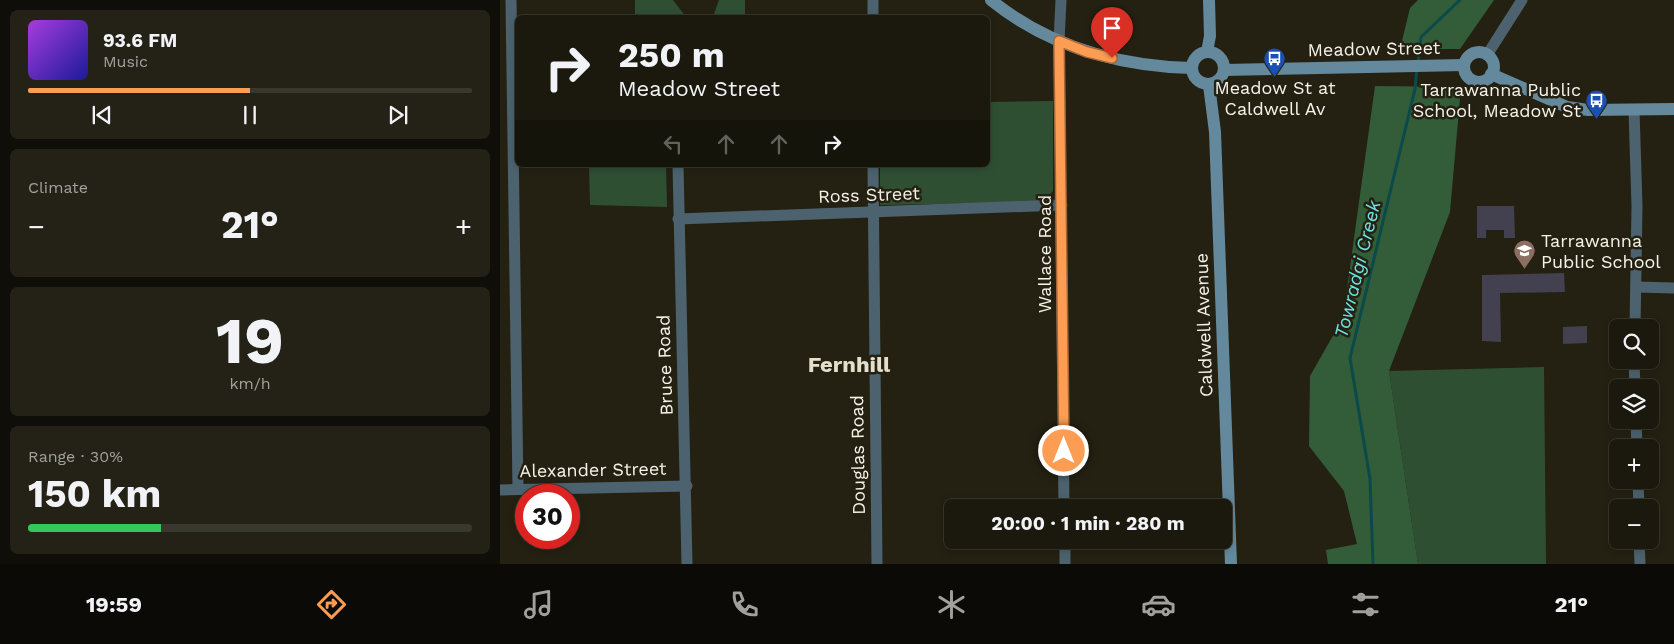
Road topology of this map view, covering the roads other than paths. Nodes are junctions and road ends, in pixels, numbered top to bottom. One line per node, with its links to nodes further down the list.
1 (511, 0): 26 (street)
2 (873, 0): 7 (street)
3 (991, 0): 8 (main road)
4 (1061, 0): 8 (street, Wallace Road)
5 (1209, 0): 9 (main road)
6 (1522, 0): 10 (street)
7 (873, 15)
8 (1059, 41): 12 (main road); 20 (street, Wallace Road)
9 (1207, 52): 12 (main road); 13 (main road)
10 (1487, 55): 11 (main road); 14 (main road)
11 (1464, 65): 13 (main road, Meadow Street); 14 (main road)
12 (1192, 68): 15 (main road)
13 (1224, 70): 15 (main road)
14 (1492, 74): 17 (main road)
15 (1209, 85): 37 (main road, Caldwell Avenue)
16 (1674, 109): 17 (main road)
17 (1634, 110): 23 (street)
18 (678, 167): 22 (street, Bruce Road)
19 (873, 167): 21 (street, Douglas Road)
20 (1062, 205): 21 (street, Ross Street); 31 (street, Wallace Road)
21 (873, 212): 22 (street, Ross Street); 35 (street, Douglas Road)
22 (678, 219): 27 (street, Bruce Road)
23 (1636, 287): 24 (street); 25 (street)
24 (1674, 288)
25 (1635, 319)
26 (518, 484)
27 (687, 486): 28 (street, Alexander Street); 34 (street, Bruce Road)
28 (580, 488)
29 (515, 489): 30 (street, Alexander Street)
30 (500, 490)
31 (1064, 499)
32 (1065, 549): 36 (street)
33 (1639, 549): 38 (street)
34 (687, 564)
35 (877, 564)
36 (1065, 564)
37 (1231, 564)
38 (1640, 564)

